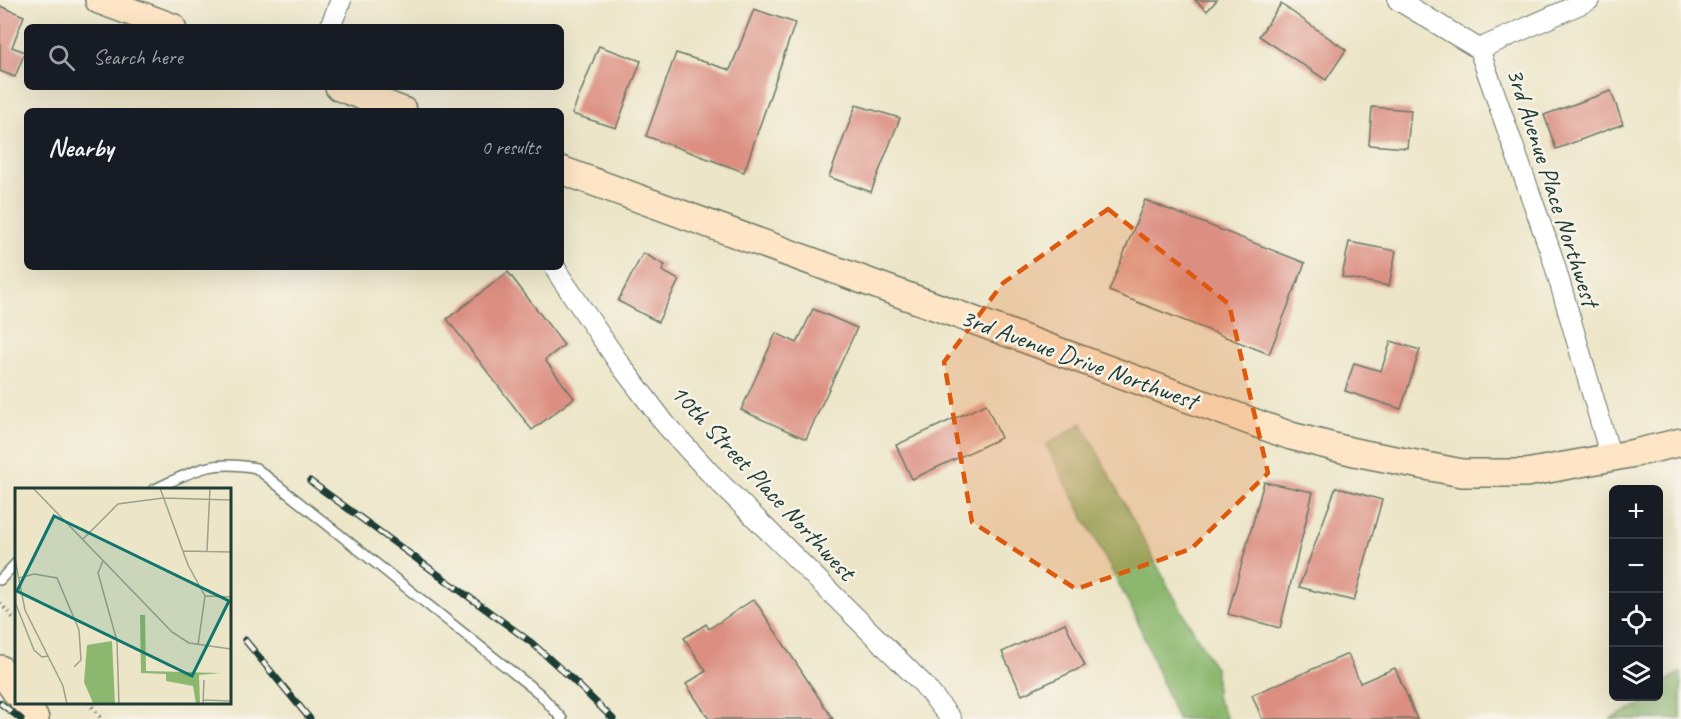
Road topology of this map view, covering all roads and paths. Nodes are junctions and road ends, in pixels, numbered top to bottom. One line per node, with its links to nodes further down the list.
1 (99, 0): 5 (main road)
2 (340, 0): 6 (street)
3 (1398, 0): 7 (street)
4 (1589, 0): 7 (street, 3rd Avenue Place Northwest)
5 (164, 24)
6 (331, 24)
7 (1479, 49): 13 (street, 3rd Avenue Place Northwest)
8 (347, 90): 9 (main road)
9 (395, 108)
10 (564, 171): 13 (main road, 3rd Avenue Drive Northwest)
11 (556, 270): 26 (street, 10th Street Place Northwest)
12 (1681, 442): 13 (main road, 3rd Avenue Drive Northwest)
13 (1611, 458)
14 (155, 488): 25 (lane)
15 (15, 564): 16 (lane)
16 (0, 580)
17 (0, 603): 18 (path)
18 (15, 620)
19 (0, 669): 20 (main road)
20 (15, 691)
21 (25, 704): 23 (main road)
22 (90, 704): 24 (path)
23 (35, 719)
24 (102, 719)
25 (562, 719)
26 (951, 719)

